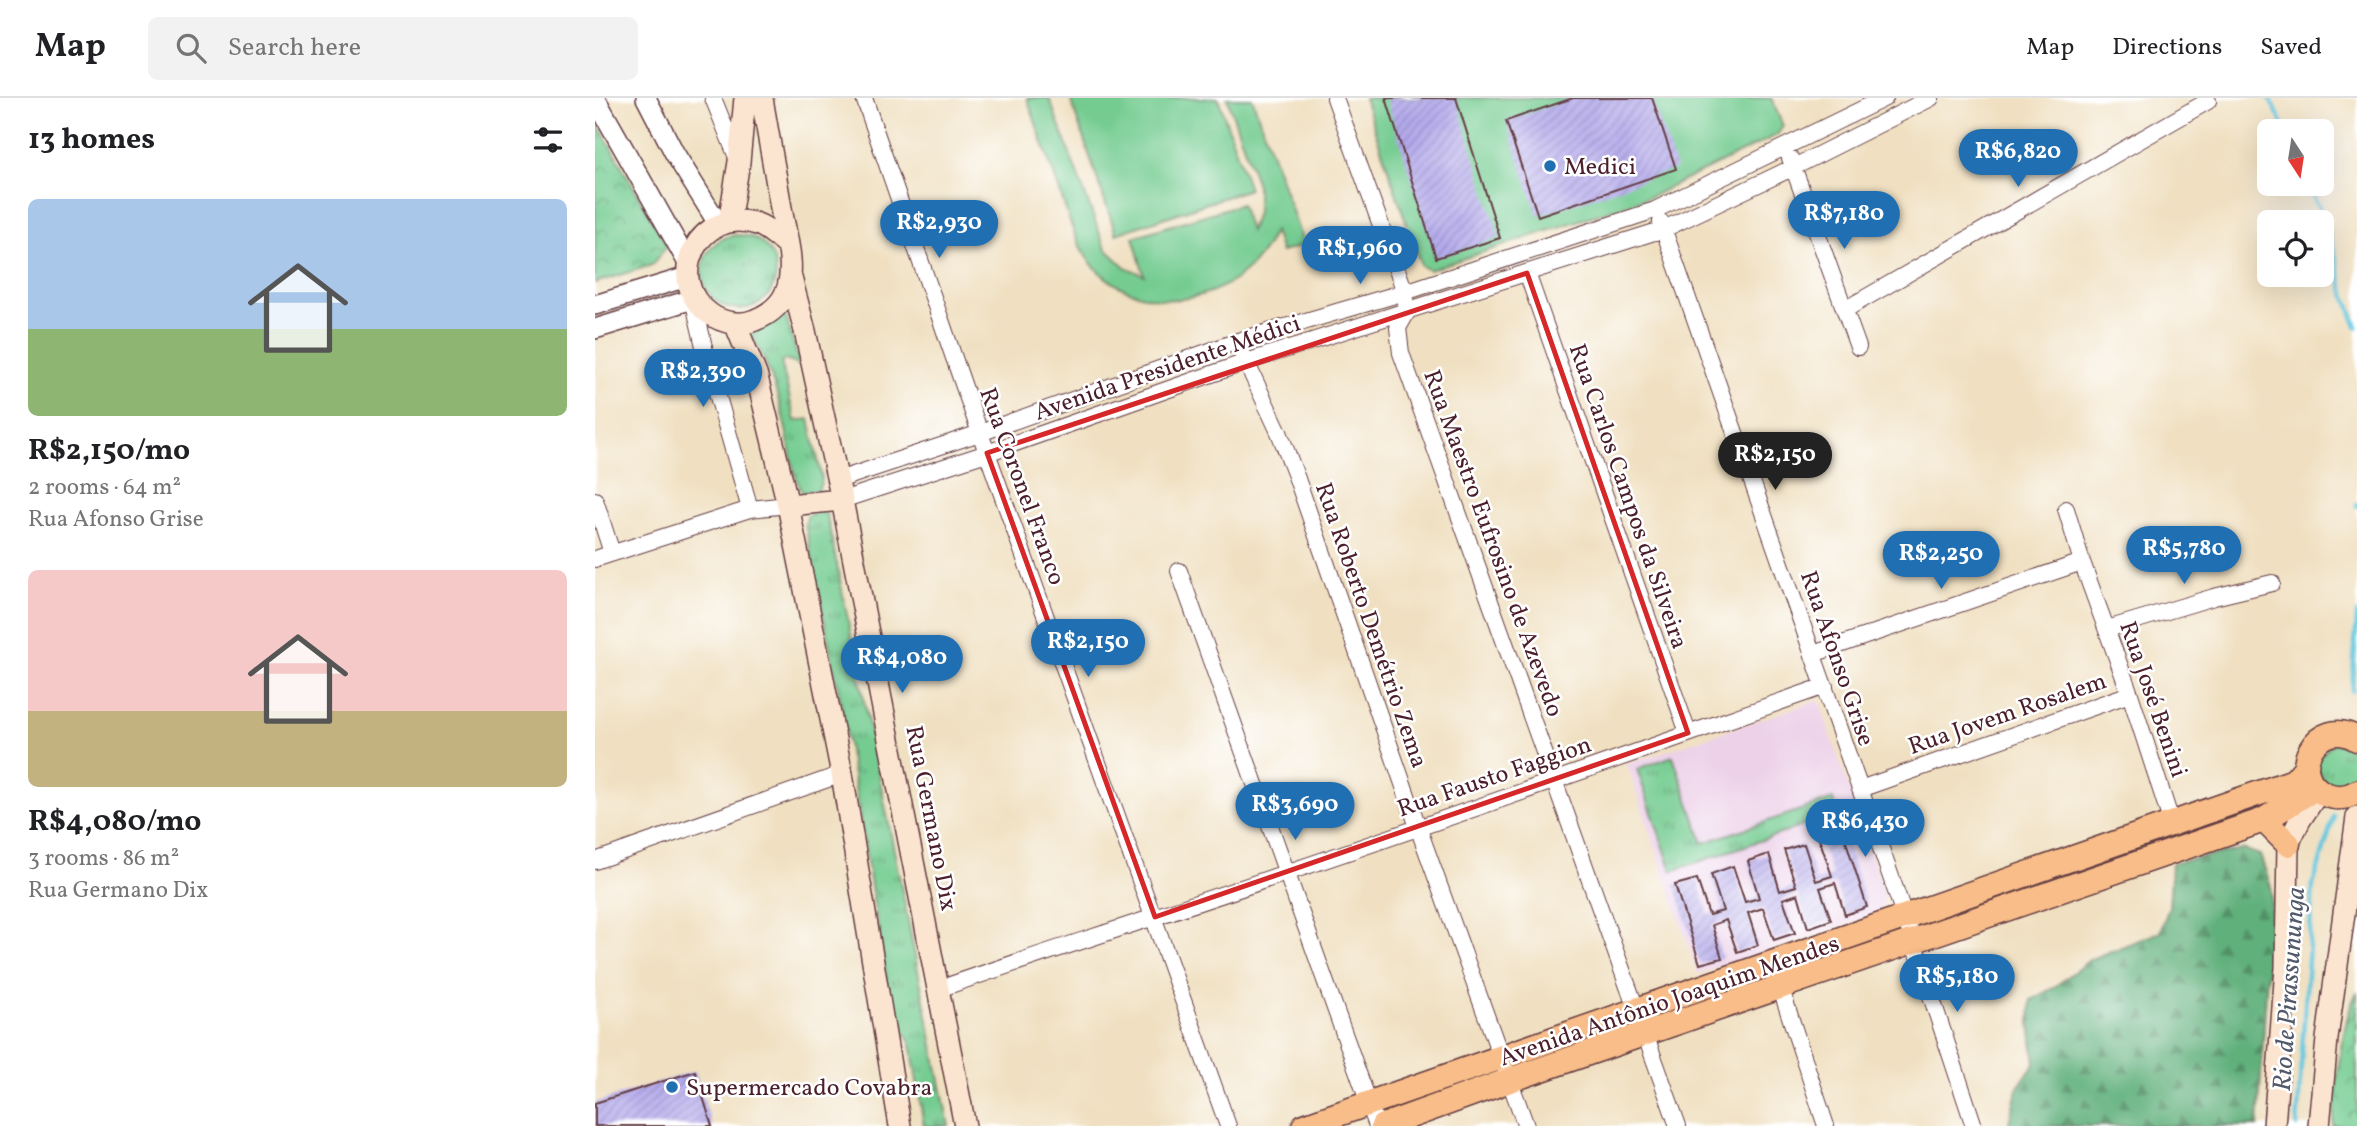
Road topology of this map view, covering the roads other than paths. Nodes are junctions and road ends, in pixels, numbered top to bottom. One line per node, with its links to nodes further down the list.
1 (595, 98): 20 (street)
2 (646, 98): 17 (street)
3 (713, 98): 12 (street)
4 (745, 98): 12 (main road)
5 (762, 98): 19 (main road)
6 (864, 98): 35 (street, Rua Coronel Franco)
7 (1335, 98): 23 (street, Rua Maestro Eufrosino de Azevedo)
8 (1885, 98): 11 (street, Avenida Presidente Médici)
9 (1920, 100): 13 (street, Avenida Presidente Médici)
10 (2208, 101): 26 (street)
11 (1786, 148): 13 (street); 14 (street, Avenida Presidente Médici)
12 (739, 162): 17 (main road)
13 (1794, 167): 15 (street, Avenida Presidente Médici); 26 (street)
14 (1716, 182): 15 (street); 16 (street, Avenida Presidente Médici)
15 (1724, 201): 18 (street, Avenida Presidente Médici)
16 (1655, 210): 18 (street, Rua Afonso Grise); 23 (street, Avenida Presidente Médici)
17 (724, 223): 19 (main road); 20 (main road)
18 (1664, 229): 21 (street, Avenida Presidente Médici); 48 (street, Rua Afonso Grise)
19 (787, 245): 22 (main road)
20 (688, 270): 24 (main road); 25 (street)
21 (1527, 273): 27 (street, Avenida Presidente Médici); 51 (street, Rua Carlos Campos da Silveira)
22 (790, 274): 28 (main road); 37 (main road, Rua Germano Dix)
23 (1405, 292): 27 (street, Rua Maestro Eufrosino de Azevedo); 30 (street, Avenida Presidente Médici)
24 (693, 299): 28 (main road); 29 (street); 40 (street)
25 (595, 305)
26 (1846, 309): 31 (street)
27 (1407, 312): 32 (street, Avenida Presidente Médici); 54 (street, Rua Maestro Eufrosino de Azevedo)
28 (735, 323): 39 (main road)
29 (595, 329)
30 (1238, 341): 32 (street, Rua Roberto Demétrio Zema); 33 (street, Avenida Presidente Médici)
31 (1858, 346)
32 (1246, 362): 34 (street, Avenida Presidente Médici); 61 (street, Rua Roberto Demétrio Zema)
33 (1116, 385): 34 (street); 35 (street, Avenida Presidente Médici)
34 (1123, 406): 36 (street, Avenida Presidente Médici)
35 (980, 433): 36 (street, Rua Coronel Franco); 37 (street, Avenida Presidente Médici)
36 (987, 453): 37 (street, Avenida Presidente Médici); 65 (street, Rua Coronel Franco)
37 (840, 490): 39 (main road); 69 (main road, Rua Germano Dix)
38 (595, 500): 42 (street)
39 (788, 505): 40 (street); 53 (main road)
40 (750, 509): 42 (street)
41 (2066, 509): 44 (street, Rua José Benini)
42 (612, 553): 43 (street)
43 (595, 559)
44 (2082, 562): 47 (street, Rua José Benini); 48 (street)
45 (1179, 571): 64 (street)
46 (2272, 583): 47 (street)
47 (2107, 629): 50 (street, Rua José Benini)
48 (1813, 654): 49 (street, Rua Afonso Grise)
49 (1825, 686): 51 (street, Rua Fausto Faggion); 56 (street, Rua Afonso Grise)
50 (2130, 694): 56 (street, Rua Jovem Rosalem); 60 (street, Rua José Benini)
51 (1688, 733): 54 (street, Rua Fausto Faggion)
52 (2357, 738): 55 (main road)
53 (842, 774): 63 (street); 74 (main road)
54 (1555, 779): 61 (street, Rua Fausto Faggion); 70 (street, Rua Maestro Eufrosino de Azevedo)
55 (2313, 782): 57 (main road); 59 (main road, Avenida Antônio Joaquim Mendes); 60 (main road, Avenida Antônio Joaquim Mendes); 62 (main road)
56 (1860, 789): 66 (street, Rua Afonso Grise)
57 (2357, 792)
58 (2357, 817): 84 (main road)
59 (2264, 820): 62 (main road); 66 (main road, Avenida Antônio Joaquim Mendes)
60 (2172, 824): 66 (main road, Avenida Antônio Joaquim Mendes)
61 (1418, 827): 64 (street, Rua Fausto Faggion); 71 (street, Rua Roberto Demétrio Zema)
62 (2288, 844): 83 (main road)
63 (595, 861)
64 (1286, 871): 65 (street, Rua Fausto Faggion); 72 (street)
65 (1155, 917): 69 (street, Rua Fausto Faggion); 76 (street, Rua Coronel Franco)
66 (1909, 929): 67 (main road, Avenida Antônio Joaquim Mendes); 68 (main road, Avenida Antônio Joaquim Mendes); 73 (street, Rua Afonso Grise)
67 (1773, 964): 68 (street); 70 (main road, Avenida Antônio Joaquim Mendes)
68 (1781, 988): 70 (main road, Avenida Antônio Joaquim Mendes); 82 (street)
69 (939, 989): 75 (main road, Rua Germano Dix)
70 (1640, 1022): 71 (main road, Avenida Antônio Joaquim Mendes); 81 (street, Rua Maestro Eufrosino de Azevedo)
71 (1506, 1069): 72 (main road, Avenida Antônio Joaquim Mendes); 79 (main road, Avenida Antônio Joaquim Mendes); 80 (street, Rua Roberto Demétrio Zema)
72 (1369, 1102): 77 (main road, Avenida Antônio Joaquim Mendes); 78 (street)
73 (1973, 1123)
74 (900, 1126)
75 (965, 1126)
76 (1228, 1126)
77 (1304, 1126)
78 (1377, 1126)
79 (1383, 1126)
80 (1526, 1126)
81 (1678, 1126)
82 (1826, 1126)
83 (2274, 1126)
84 (2319, 1126)

